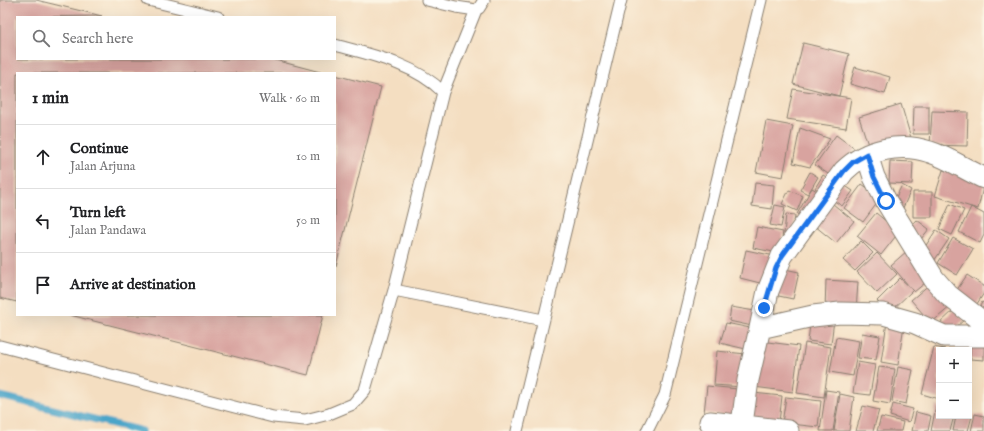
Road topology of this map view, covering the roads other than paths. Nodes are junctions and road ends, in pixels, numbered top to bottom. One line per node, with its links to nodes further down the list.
1 (148, 0): 7 (lane)
2 (427, 0): 6 (lane)
3 (484, 0): 6 (lane)
4 (621, 0): 13 (lane)
5 (761, 0): 21 (lane)
6 (476, 10): 9 (lane)
7 (214, 16)
8 (336, 45): 9 (lane)
9 (444, 92): 12 (lane)
10 (867, 154): 11 (street); 14 (street); 15 (street)
11 (984, 178)
12 (394, 290): 13 (lane); 17 (lane)
13 (543, 320): 20 (lane)
14 (984, 323)
15 (760, 328): 16 (street); 19 (street)
16 (984, 336)
17 (0, 346)
18 (710, 422): 19 (street)
19 (741, 428): 22 (street)
20 (517, 431)
21 (648, 431)
22 (788, 431)

